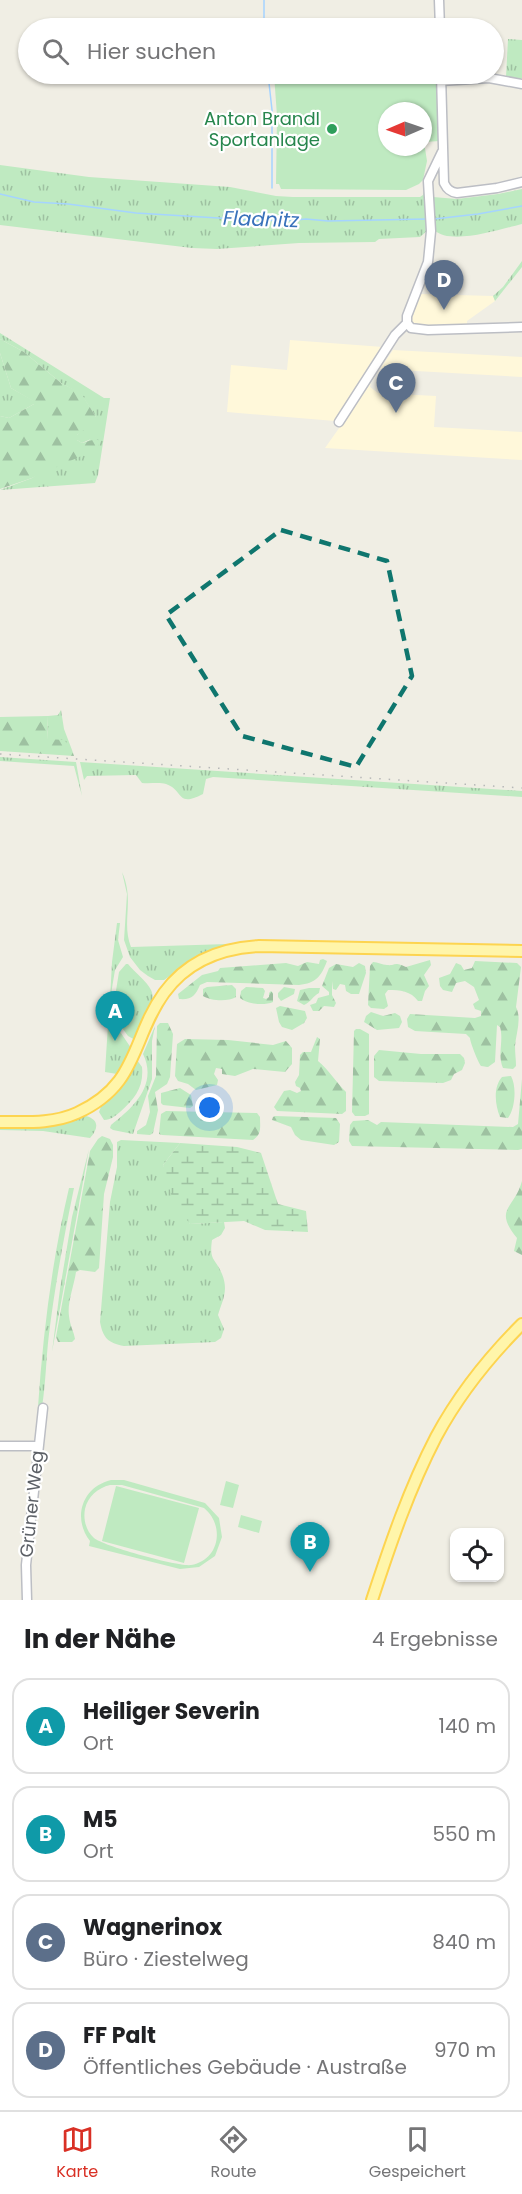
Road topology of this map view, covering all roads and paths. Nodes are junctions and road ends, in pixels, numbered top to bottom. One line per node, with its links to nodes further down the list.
1 (439, 0): 2 (street)
2 (440, 18)
3 (504, 81): 5 (street)
4 (441, 84): 6 (street)
5 (522, 84)
6 (443, 148): 7 (street); 8 (street)
7 (522, 182)
8 (407, 323): 9 (street); 10 (street)
9 (522, 327)
10 (339, 422)
11 (522, 951): 12 (main road)
12 (0, 1122)
13 (522, 1324): 18 (main road)
14 (43, 1408): 16 (street, Grüner Weg)
15 (0, 1446): 16 (street)
16 (38, 1446): 17 (street, Grüner Weg)
17 (27, 1600)
18 (372, 1600)

